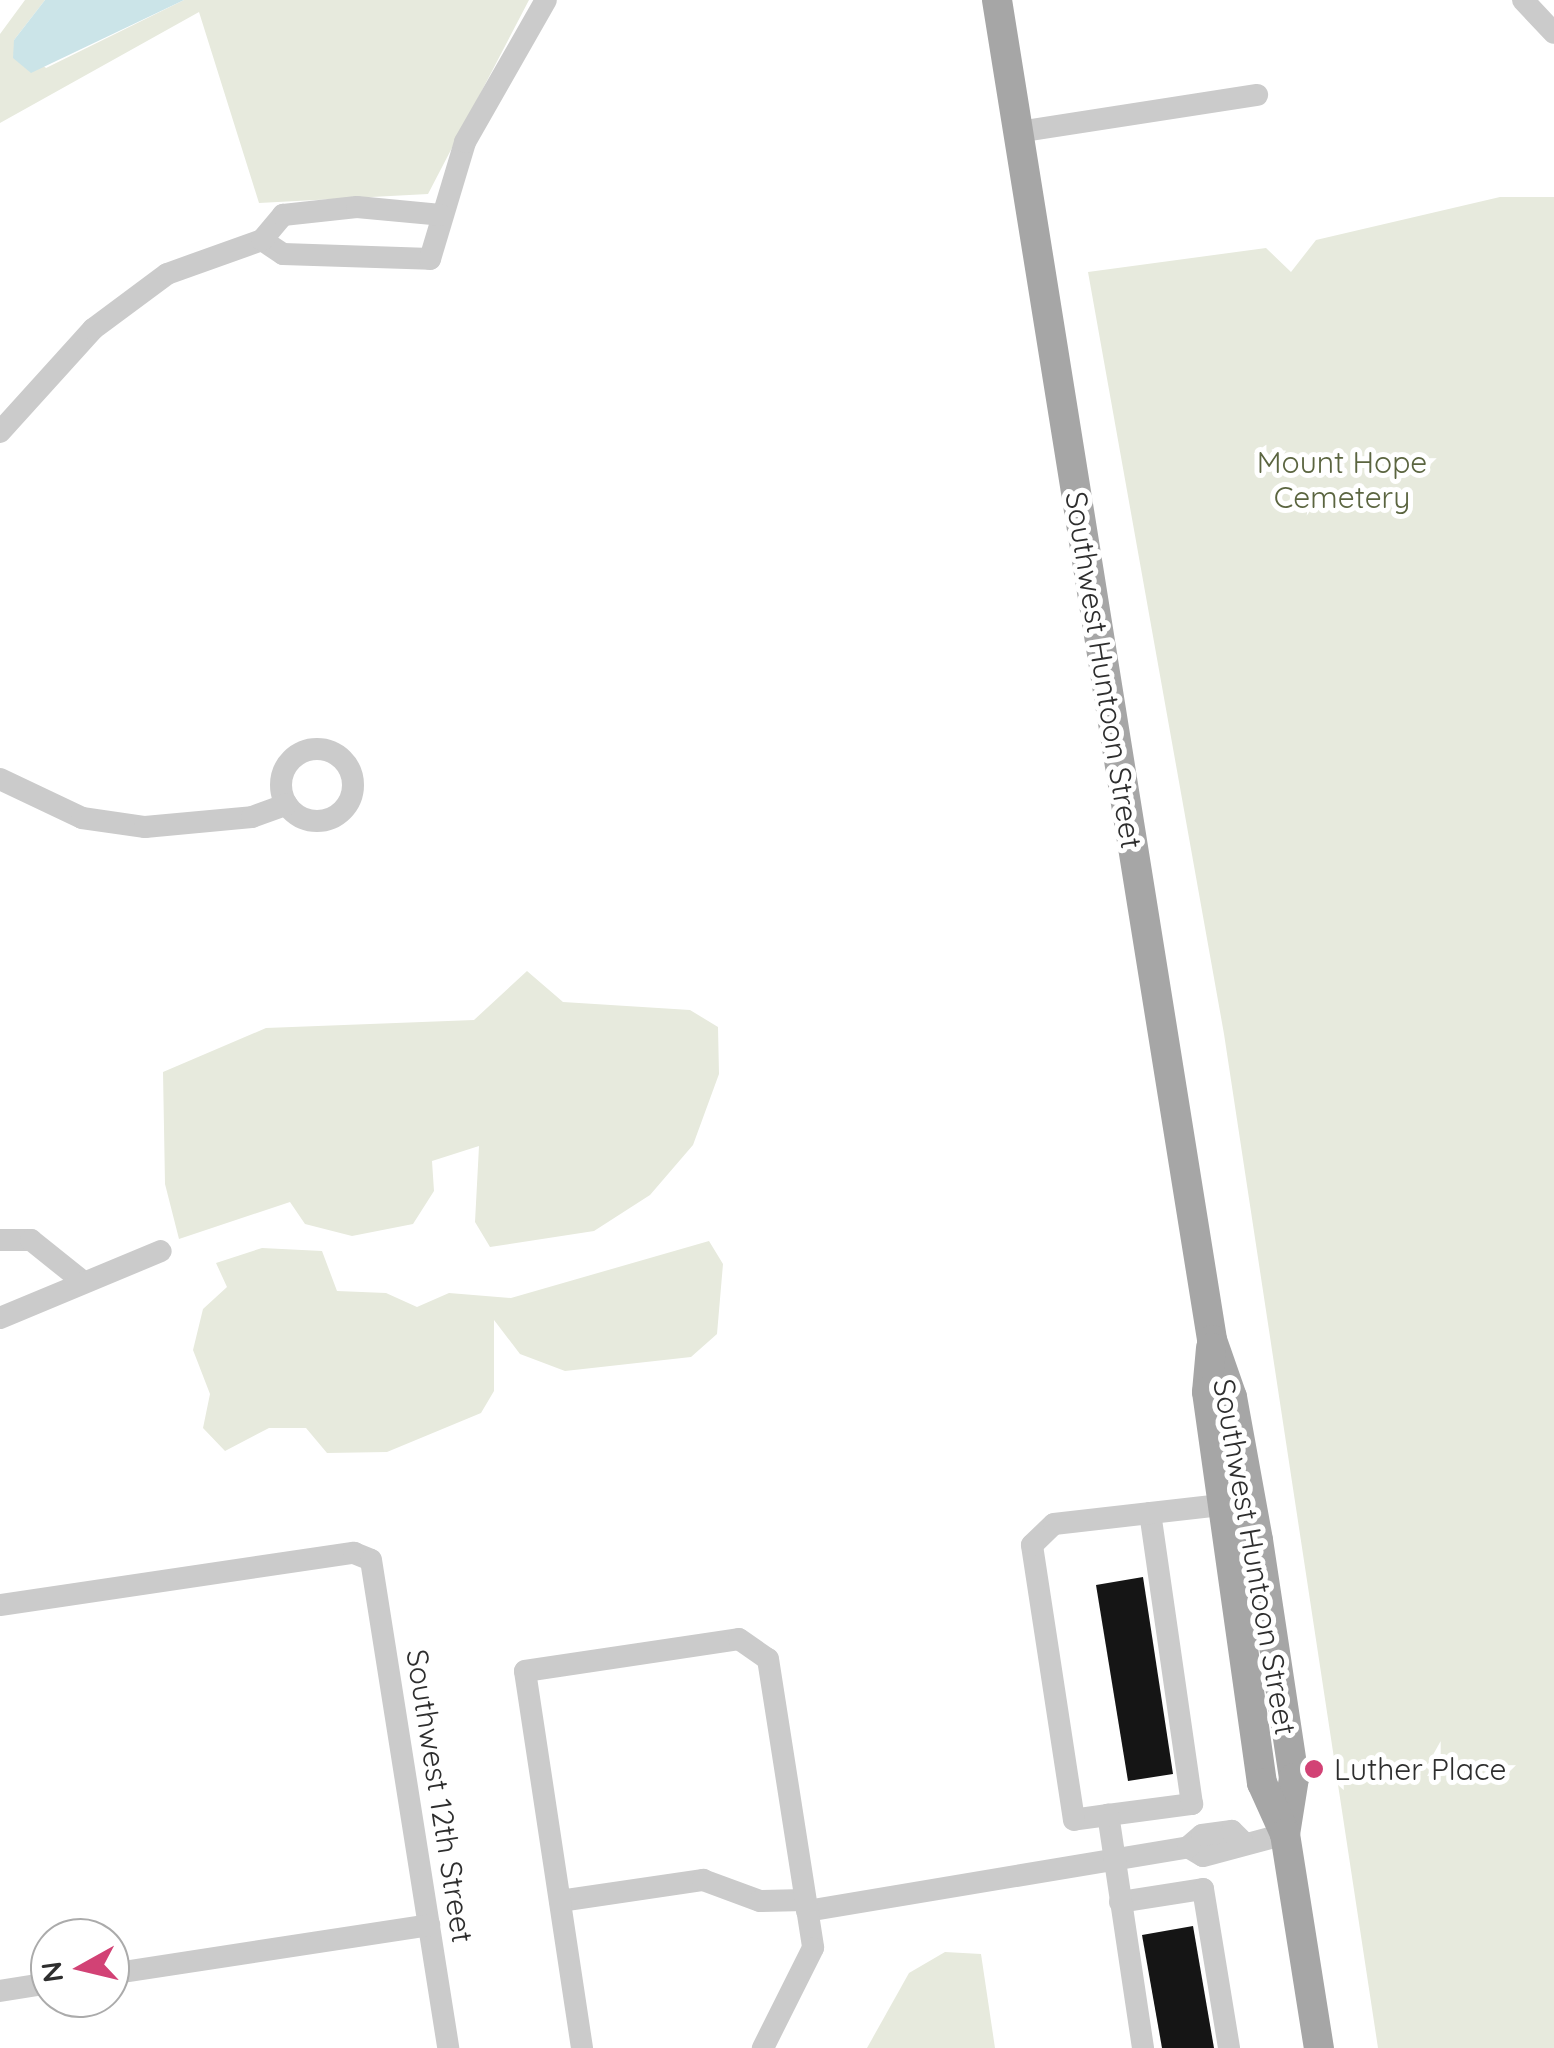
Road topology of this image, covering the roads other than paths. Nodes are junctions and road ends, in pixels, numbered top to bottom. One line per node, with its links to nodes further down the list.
1 (546, 0): 7 (street)
2 (997, 0): 6 (main road, Southwest Huntoon Street)
3 (1523, 0): 4 (street)
4 (1554, 32)
5 (1257, 95): 6 (street)
6 (1018, 132): 16 (main road, Southwest Huntoon Street)
7 (440, 215): 8 (street); 8 (street)
8 (262, 240): 9 (street)
9 (0, 432)
10 (0, 780): 11 (street)
11 (287, 804)
12 (0, 1240): 14 (street)
13 (162, 1251): 14 (street)
14 (82, 1280): 15 (street)
15 (0, 1318)
16 (1212, 1340): 17 (main road, Southwest Huntoon Street); 21 (main road, Southwest Huntoon Street)
17 (1221, 1505): 18 (street); 21 (main road, Southwest Huntoon Street)
18 (1150, 1513): 20 (street); 20 (street)
19 (0, 1605): 26 (street, Southwest 12th Street)
20 (1108, 1815): 22 (street)
21 (1285, 1834): 22 (street); 35 (main road, Southwest Huntoon Street)
22 (1114, 1860): 24 (street); 25 (street)
23 (560, 1901): 25 (street); 25 (street); 31 (street)
24 (1120, 1902): 33 (street); 34 (street)
25 (806, 1906): 32 (street)
26 (430, 1925): 27 (street); 30 (street, Southwest 12th Street)
27 (130, 1971)
28 (30, 1986): 29 (street)
29 (0, 1991)
30 (448, 2048)
31 (582, 2048)
32 (763, 2048)
33 (1142, 2048)
34 (1229, 2048)
35 (1319, 2048)

